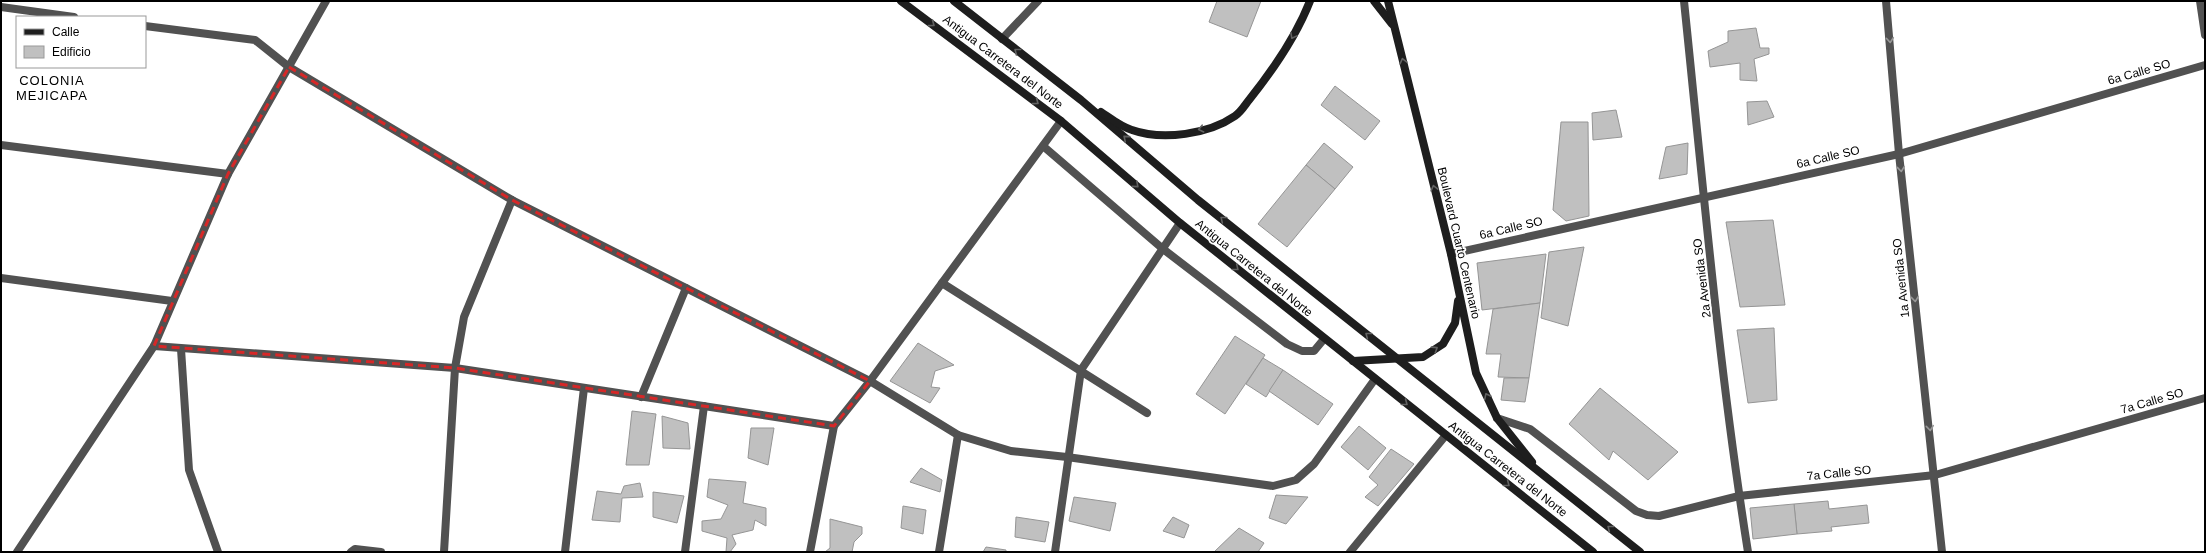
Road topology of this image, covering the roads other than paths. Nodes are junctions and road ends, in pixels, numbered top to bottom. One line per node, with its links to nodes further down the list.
1 (326, 1): 18 (street)
2 (901, 1): 20 (main road, Antigua Carretera del Norte, one-way to 20)
3 (954, 1): 16 (main road, Antigua Carretera del Norte)
4 (1038, 1): 16 (street)
5 (1374, 1): 14 (main road)
6 (1388, 1): 14 (main road, Boulevard Cuarto Centenario)
7 (1684, 1): 25 (street, 2a Avenida SO)
8 (1886, 1): 23 (street, 1a Avenida SO, one-way to 23)
9 (2200, 1): 15 (street)
10 (1310, 3): 19 (main road, one-way to 19)
11 (1, 8): 12 (street)
12 (66, 16)
13 (146, 26): 18 (street)
14 (1395, 28): 29 (main road, Boulevard Cuarto Centenario, one-way to 14)
15 (2205, 35)
16 (1002, 39): 19 (main road, Antigua Carretera del Norte, one-way to 16)
17 (2205, 65): 23 (street, 6a Calle SO)
18 (289, 67): 24 (street); 26 (street)
19 (1081, 100): 38 (main road, Antigua Carretera del Norte, one-way to 19)
20 (1061, 121): 22 (street); 27 (main road, Antigua Carretera del Norte, one-way to 27)
21 (1, 146): 24 (street)
22 (1043, 146): 28 (street); 31 (street)
23 (1899, 154): 25 (street, 6a Calle SO); 55 (street, 1a Avenida SO, one-way to 55)
24 (228, 174): 34 (street)
25 (1704, 197): 29 (street, 6a Calle SO); 56 (street, 2a Avenida SO)
26 (512, 200): 32 (street); 40 (street)
27 (1180, 223): 28 (street); 35 (main road, Antigua Carretera del Norte, one-way to 35)
28 (1163, 249): 35 (street); 41 (street)
29 (1451, 254): 33 (main road, Boulevard Cuarto Centenario)
30 (1, 278): 34 (street)
31 (942, 283): 41 (street); 43 (street)
32 (686, 288): 43 (street); 45 (street)
33 (1458, 294): 38 (main road, one-way to 33); 49 (main road, Boulevard Cuarto Centenario, one-way to 33)
34 (172, 301): 36 (street)
35 (1324, 339): 39 (main road, Antigua Carretera del Norte)
36 (154, 346): 37 (street); 57 (street)
37 (182, 349): 40 (street); 58 (street)
38 (1399, 360): 39 (main road); 54 (main road, Antigua Carretera del Norte)
39 (1353, 361): 42 (main road, Antigua Carretera del Norte)
40 (456, 368): 44 (street); 61 (street)
41 (1081, 370): 48 (street); 53 (street)
42 (1375, 379): 52 (main road, Antigua Carretera del Norte, one-way to 52); 53 (street)
43 (870, 381): 50 (street); 51 (street)
44 (584, 388): 45 (street); 62 (street)
45 (641, 397): 47 (street)
46 (2205, 398): 55 (street, 7a Calle SO)
47 (704, 406): 50 (street); 63 (street)
48 (1147, 413)
49 (1498, 418): 54 (main road, Boulevard Cuarto Centenario); 56 (street, 7a Calle SO)
50 (834, 426): 64 (street)
51 (958, 435): 53 (street); 65 (street)
52 (1446, 435): 67 (street); 68 (main road, Antigua Carretera del Norte, one-way to 68)
53 (1067, 457): 66 (street)
54 (1542, 473): 69 (main road, Antigua Carretera del Norte, one-way to 54)
55 (1935, 475): 56 (street, 7a Calle SO); 71 (street, 1a Avenida SO)
56 (1740, 496): 70 (street, 2a Avenida SO)
57 (17, 552)
58 (218, 552)
59 (351, 552): 60 (street)
60 (380, 552)
61 (444, 552)
62 (564, 552)
63 (685, 552)
64 (810, 552)
65 (939, 552)
66 (1055, 552)
67 (1350, 552)
68 (1593, 552)
69 (1640, 552)
70 (1748, 552)
71 (1942, 552)

